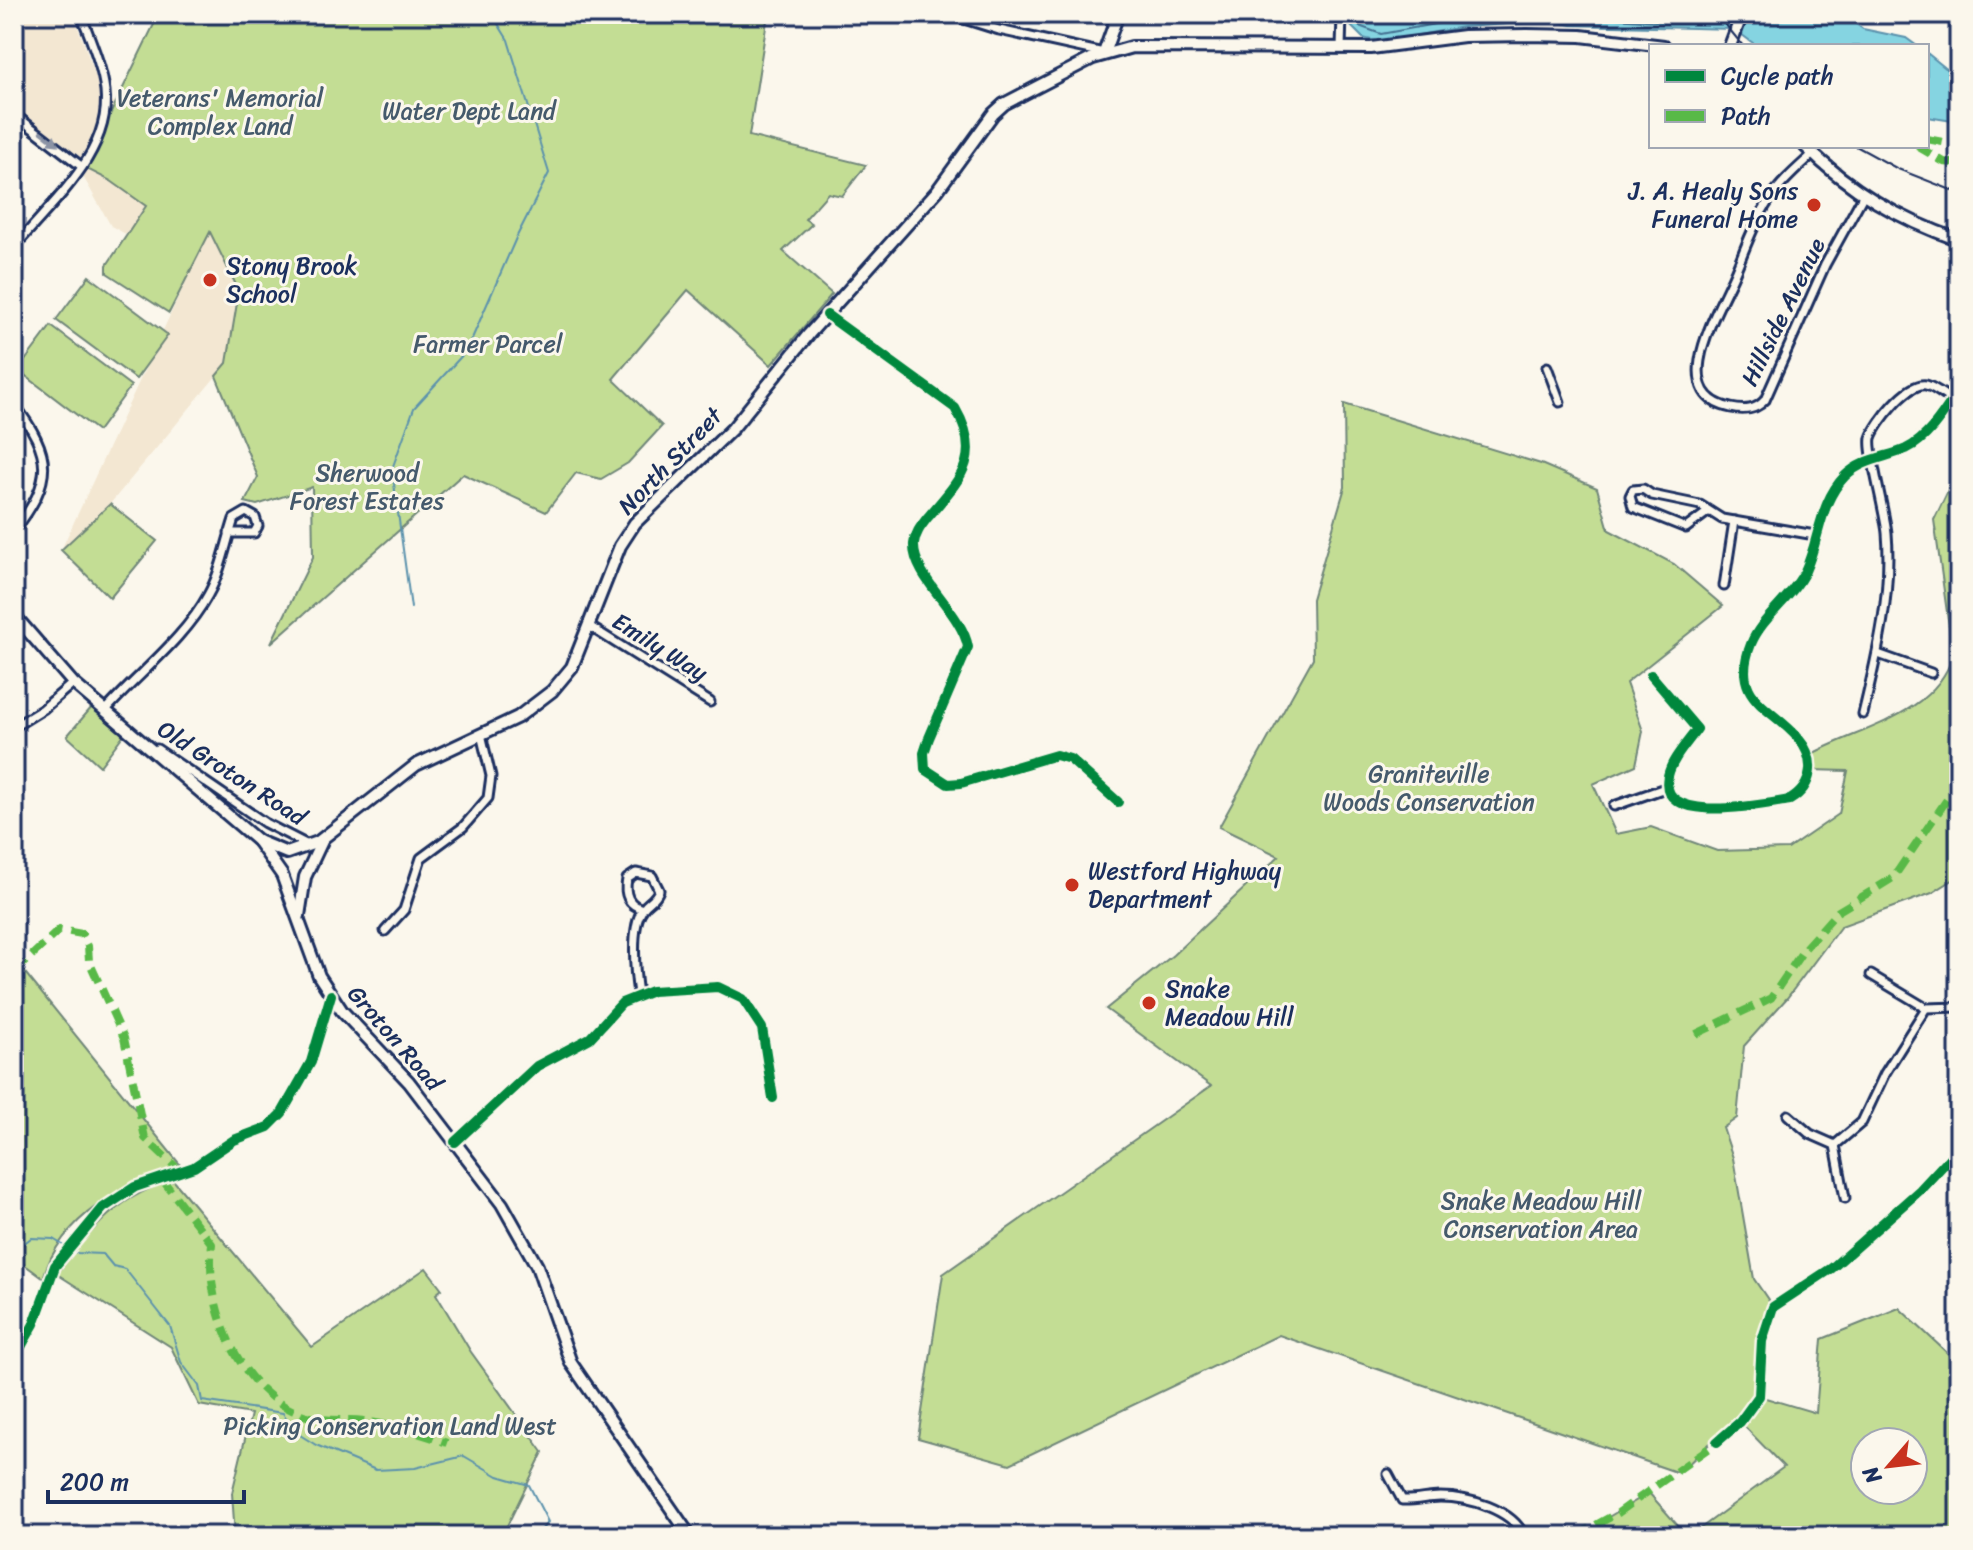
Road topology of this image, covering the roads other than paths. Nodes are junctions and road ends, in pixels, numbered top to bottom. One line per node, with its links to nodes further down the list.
1 (81, 14): 12 (street)
2 (948, 14): 9 (street)
3 (1118, 14): 9 (main road)
4 (1342, 14): 8 (street)
5 (1742, 17): 7 (main road)
6 (1649, 44): 8 (main road, North Street)
7 (1731, 44)
8 (1341, 48): 9 (main road, North Street)
9 (1104, 53): 16 (main road, North Street)
10 (14, 114): 12 (street, one-way to 12)
11 (1809, 150): 13 (main road); 13 (street, Hillside Avenue)
12 (81, 166): 15 (street)
13 (1863, 196): 14 (main road)
14 (1959, 240)
15 (14, 248)
16 (827, 315): 32 (main road, North Street); 44 (street)
17 (1547, 367): 20 (street)
18 (1959, 390): 19 (street)
19 (1952, 400): 22 (street); 22 (street)
20 (1560, 402)
21 (14, 404): 24 (street)
22 (1872, 459): 29 (street); 33 (street)
23 (1709, 511): 23 (street); 25 (street)
24 (27, 514): 26 (street); 27 (street)
25 (1734, 521): 29 (street); 30 (street)
26 (14, 523)
27 (14, 531)
28 (229, 533): 38 (street)
29 (1815, 535): 43 (street)
30 (1724, 586)
31 (14, 615): 36 (main road, Groton Road)
32 (589, 626): 37 (street, Emily Way); 42 (main road, North Street)
33 (1878, 654): 34 (street); 39 (street)
34 (1931, 673)
35 (1651, 675): 43 (street)
36 (73, 683): 38 (main road, Groton Road); 40 (street)
37 (710, 702)
38 (106, 710): 41 (main road, Groton Road)
39 (1863, 714)
40 (14, 727)
41 (133, 732): 47 (main road, Groton Road); 48 (street, Old Groton Road)
42 (481, 734): 46 (main road, North Street); 51 (street)
43 (1668, 787): 45 (street)
44 (1118, 802)
45 (1614, 806)
46 (324, 839): 48 (main road, North Street); 50 (main road)
47 (258, 841): 48 (main road, North Street); 50 (main road, Groton Road)
48 (310, 846)
49 (643, 909): 49 (street); 53 (street)
50 (299, 918): 54 (main road, Groton Road)
51 (385, 931)
52 (1871, 975): 56 (street)
53 (638, 994): 57 (street); 59 (street)
54 (331, 995): 59 (main road, Groton Road); 63 (street)
55 (1959, 1007): 56 (street)
56 (1926, 1008): 60 (street)
57 (773, 1098)
58 (1788, 1115): 60 (street)
59 (455, 1142): 66 (main road, Groton Road)
60 (1835, 1145): 62 (street)
61 (1959, 1148): 64 (street)
62 (1845, 1198)
63 (14, 1359)
64 (1717, 1442)
65 (1388, 1474): 67 (street)
66 (690, 1536)
67 (1524, 1536)

